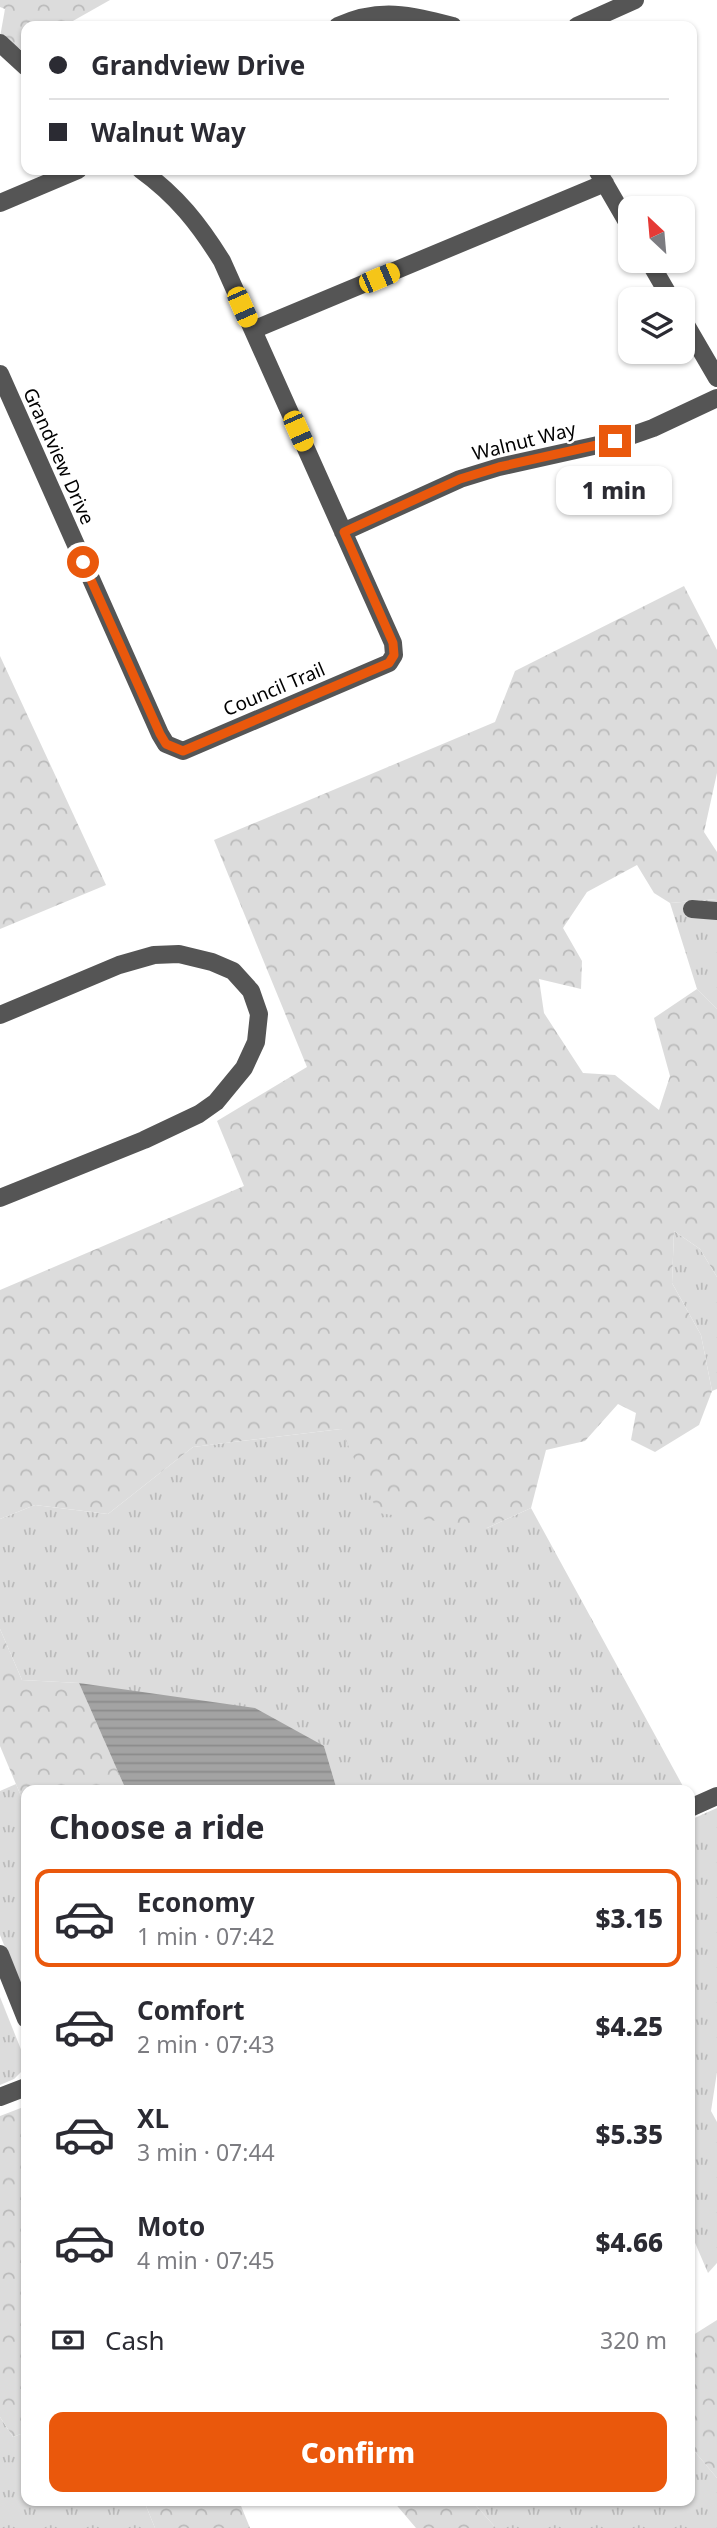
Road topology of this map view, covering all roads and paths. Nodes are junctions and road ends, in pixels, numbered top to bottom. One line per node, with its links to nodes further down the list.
1 (635, 0): 4 (street)
2 (350, 21): 3 (street)
3 (433, 21)
4 (588, 21)
5 (0, 43): 6 (street)
6 (21, 62)
7 (66, 175): 10 (street)
8 (147, 175): 12 (street)
9 (601, 176): 11 (street); 12 (street)
10 (0, 203)
11 (618, 206)
12 (253, 330): 17 (street)
13 (695, 340): 15 (street)
14 (0, 374): 18 (street, Grandview Drive)
15 (717, 378)
16 (717, 398): 17 (street, Walnut Way)
17 (344, 532): 18 (street, Council Trail)
18 (166, 744)
19 (692, 909): 20 (street)
20 (717, 911)
21 (0, 1015): 22 (street)
22 (0, 1198)
23 (717, 1796): 24 (street)
24 (695, 1806)
25 (0, 1954): 26 (street)
26 (21, 2006)
27 (21, 2089): 28 (street)
28 (0, 2097)

